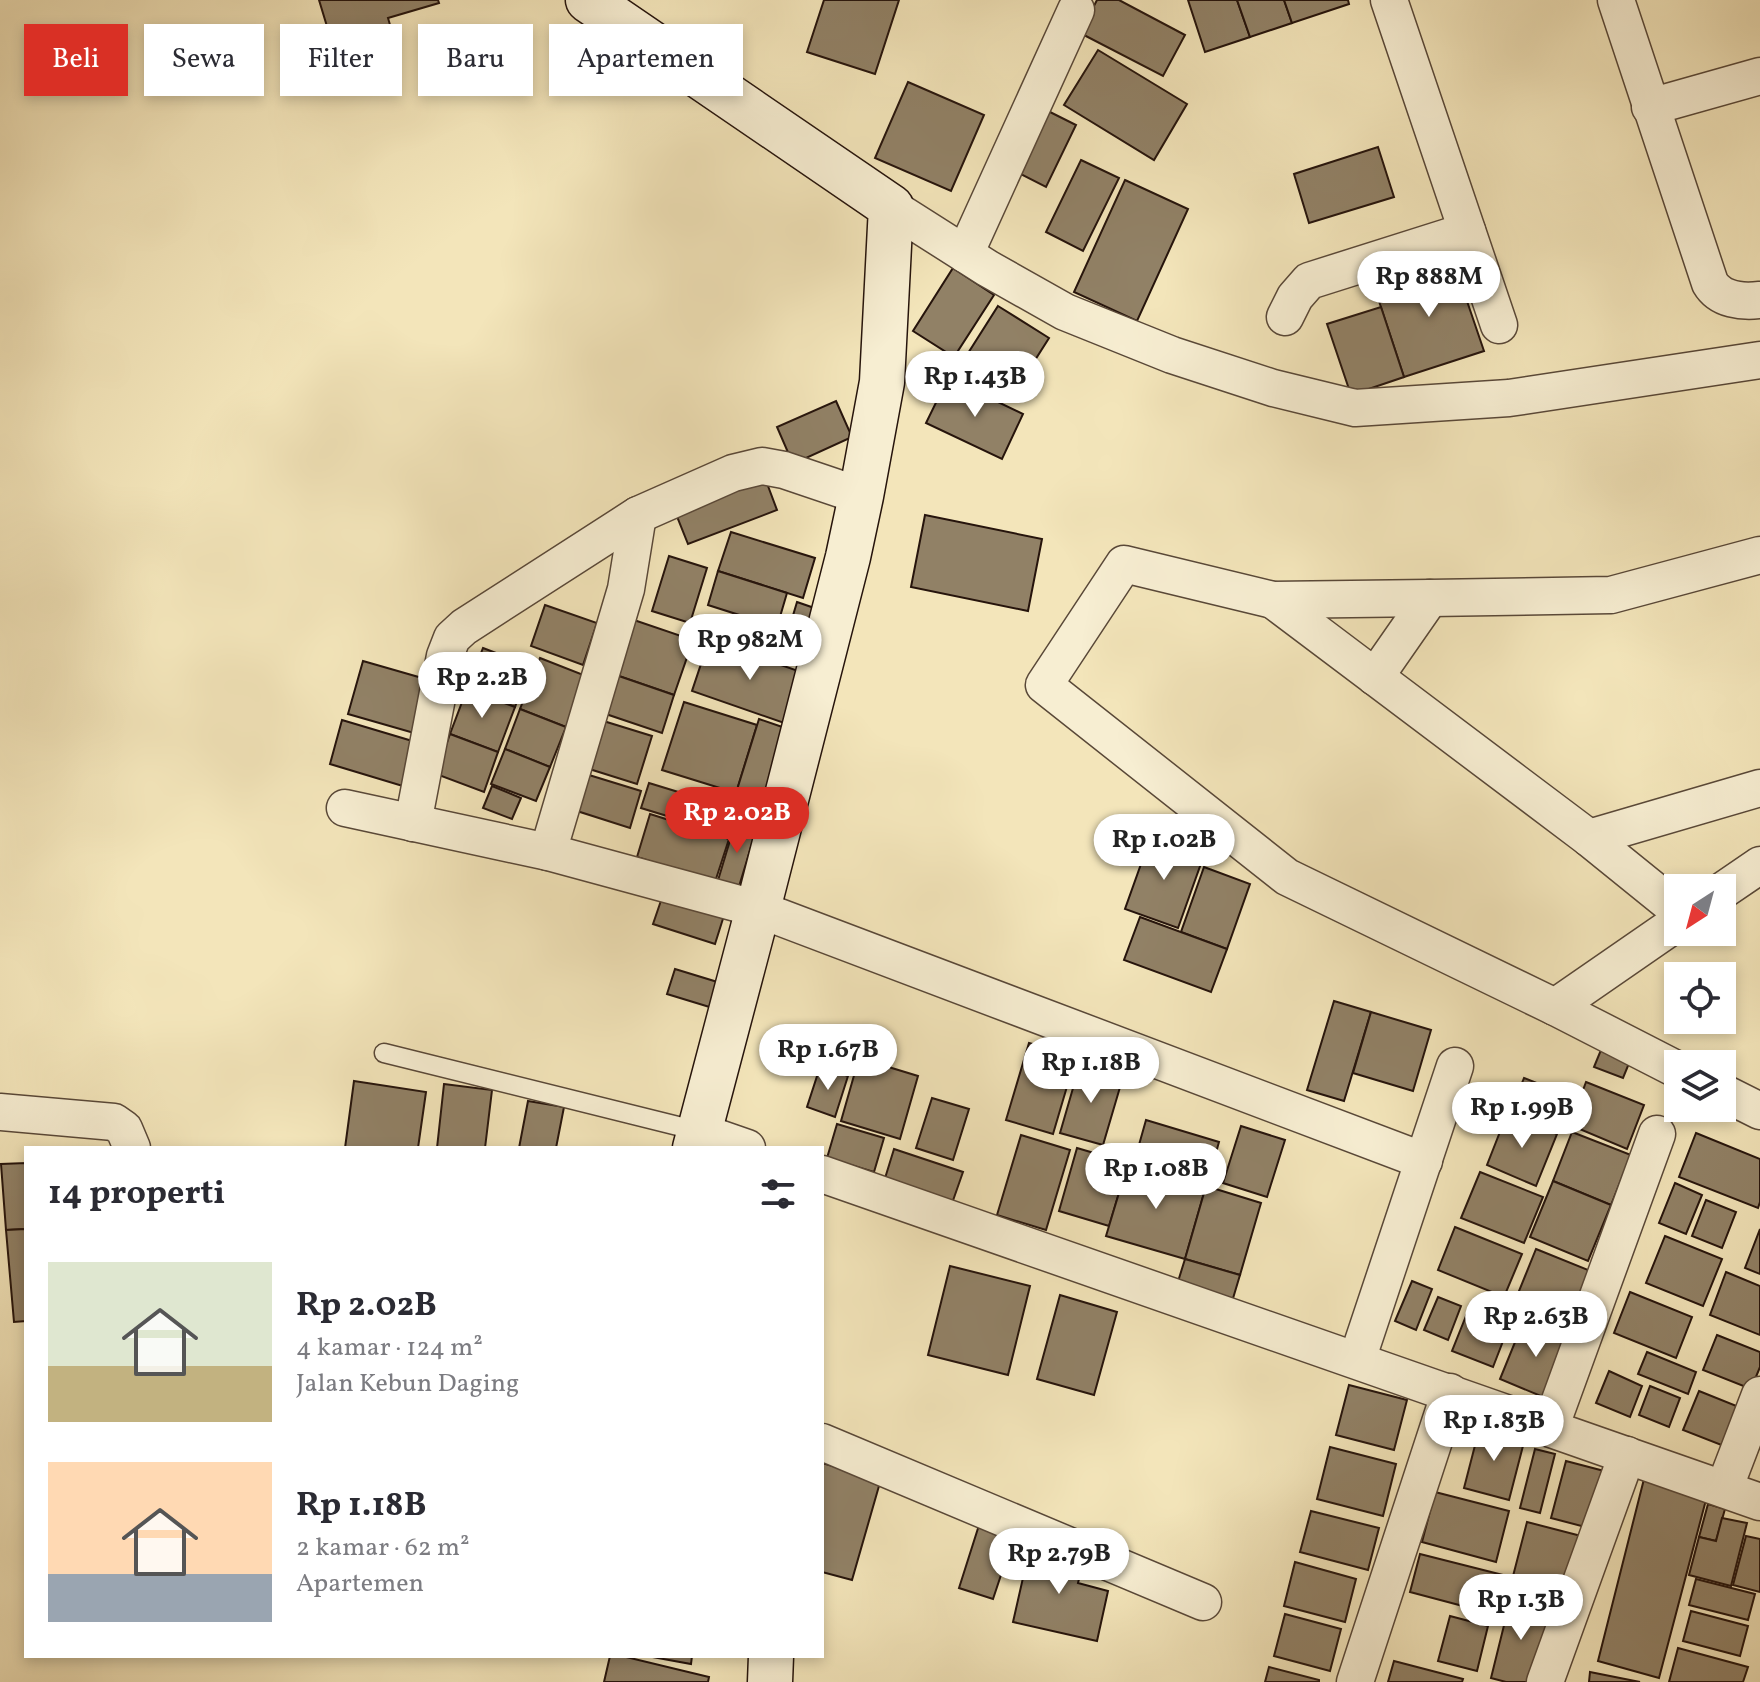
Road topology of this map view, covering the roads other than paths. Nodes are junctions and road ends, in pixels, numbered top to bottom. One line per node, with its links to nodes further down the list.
1 (588, 0): 7 (street)
2 (1389, 0): 8 (street)
3 (1616, 0): 6 (street)
4 (1076, 10): 9 (street)
5 (1760, 76): 6 (street)
6 (1650, 107): 10 (street)
7 (891, 207): 9 (street); 14 (street)
8 (1467, 231): 11 (street); 12 (street)
9 (965, 254): 13 (street)
10 (1760, 300)
11 (1285, 317)
12 (1499, 325)
13 (1760, 360)
14 (861, 496): 15 (street); 28 (street)
15 (638, 515): 22 (street); 24 (street)
16 (1760, 555): 17 (street)
17 (1430, 598): 18 (street); 19 (street)
18 (1273, 600): 19 (street); 30 (street)
19 (1375, 677): 23 (street)
20 (1760, 788): 23 (street)
21 (345, 808): 22 (street)
22 (413, 823): 24 (street)
23 (1589, 838): 27 (street)
24 (548, 852): 28 (street)
25 (1760, 865): 26 (street)
26 (1736, 881)
27 (1664, 899)
28 (758, 909): 38 (street); 41 (street)
29 (1664, 932): 30 (street)
30 (1555, 1007): 32 (street)
31 (384, 1053): 38 (lane)
32 (1664, 1063)
33 (1455, 1066): 41 (street)
34 (1736, 1099): 35 (street)
35 (1760, 1111)
36 (0, 1112): 39 (street)
37 (1657, 1134): 46 (street)
38 (696, 1139): 40 (street)
39 (131, 1146)
40 (736, 1146)
41 (1424, 1161): 43 (street)
42 (824, 1175): 43 (street)
43 (1357, 1360): 44 (street)
44 (1450, 1392): 46 (street); 54 (street)
45 (1760, 1395): 49 (street)
46 (1550, 1428): 48 (street)
47 (824, 1443): 51 (street)
48 (1627, 1455): 49 (street); 55 (street)
49 (1724, 1489): 50 (street)
50 (1760, 1502)
51 (1203, 1602)
52 (771, 1658): 53 (street)
53 (770, 1682)
54 (1355, 1682)
55 (1545, 1682)

